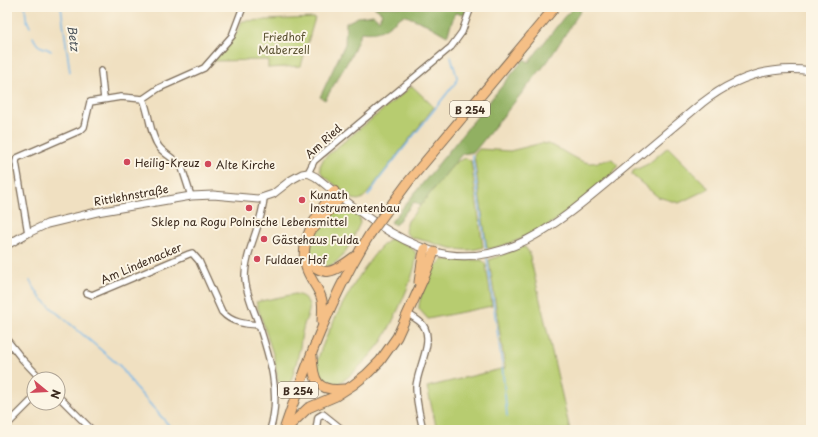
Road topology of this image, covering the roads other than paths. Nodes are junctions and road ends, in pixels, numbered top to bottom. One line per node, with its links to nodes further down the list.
1 (243, 7): 7 (street)
2 (471, 7): 8 (street, Am Ried)
3 (555, 7): 15 (highway, B 254, bridge)
4 (101, 71): 6 (street)
5 (811, 71): 14 (street)
6 (104, 99): 7 (street); 12 (street)
7 (144, 99): 10 (street)
8 (308, 173): 9 (street); 11 (street, Am Ried)
9 (338, 194): 14 (street); 16 (highway)
10 (191, 196): 11 (street, Rittlehnstraße); 12 (street, Rittlehnstraße)
11 (264, 198): 19 (street)
12 (28, 233): 13 (street, Rittlehnstraße)
13 (7, 245)
14 (430, 250): 18 (highway)
15 (357, 254): 16 (highway); 20 (highway, B 254)
16 (305, 257): 20 (highway)
17 (87, 293): 19 (street, Am Lindenacker)
18 (408, 314): 24 (highway); 33 (street)
19 (259, 326): 29 (street)
20 (322, 328): 22 (highway, B 254)
21 (7, 340): 23 (street)
22 (312, 351): 24 (highway); 30 (highway, B 254)
23 (33, 371)
24 (346, 389): 30 (highway)
25 (66, 404): 28 (street)
26 (26, 406): 27 (street)
27 (7, 425)
28 (92, 430)
29 (270, 430)
30 (285, 430)
31 (316, 430): 32 (street)
32 (343, 430)
33 (423, 430)

